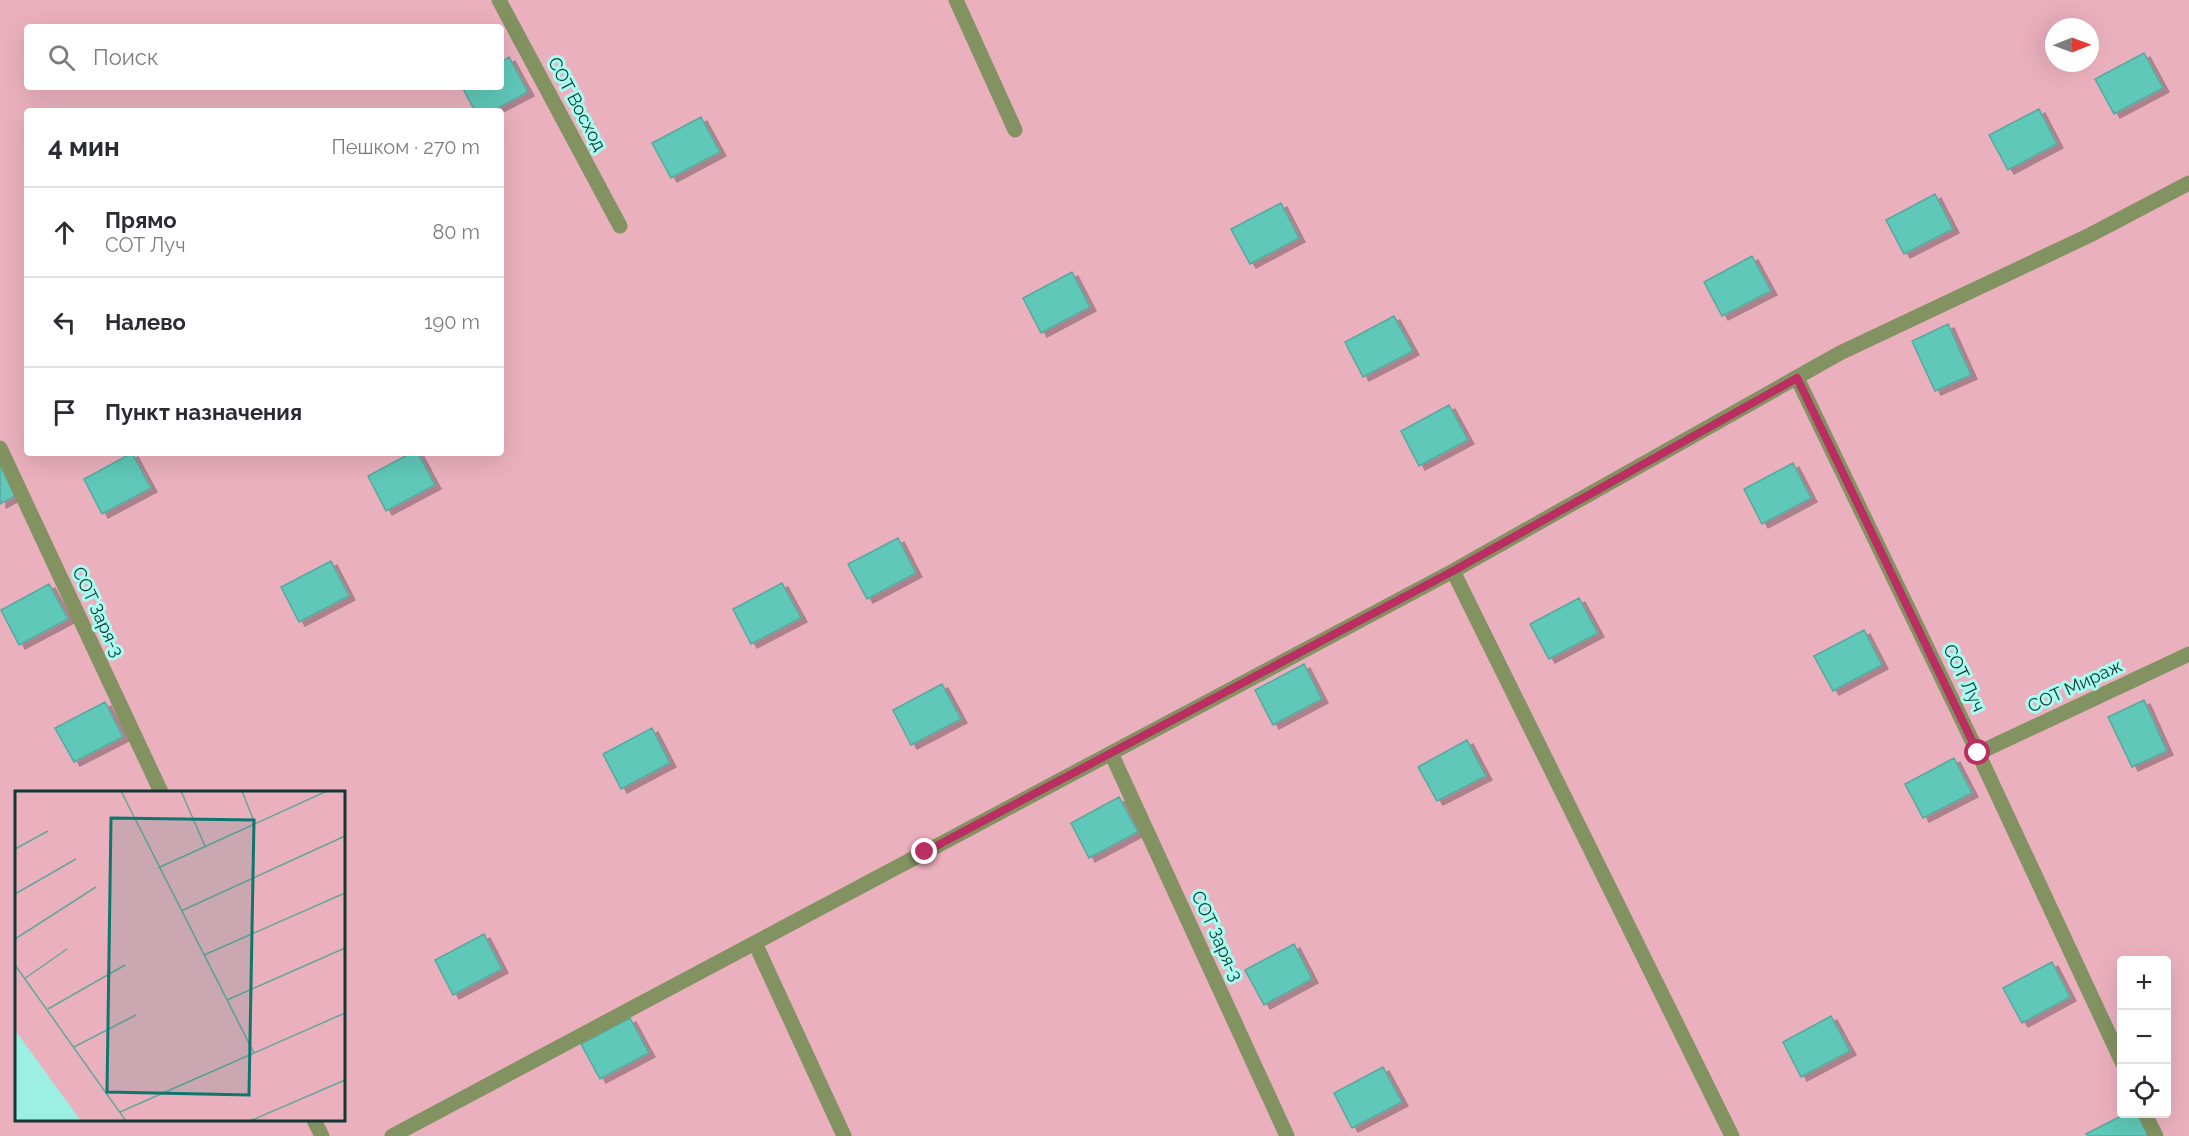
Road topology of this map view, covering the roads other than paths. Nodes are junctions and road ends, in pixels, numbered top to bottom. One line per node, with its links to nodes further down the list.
1 (499, 0): 5 (street, СОТ Восход)
2 (956, 0): 3 (street)
3 (1015, 130)
4 (2189, 183): 6 (street)
5 (620, 225)
6 (1797, 378): 8 (street); 11 (street, СОТ Луч)
7 (0, 448): 12 (street, СОТ Заря-3)
8 (1453, 571): 10 (street); 21 (street)
9 (2189, 654): 11 (street, СОТ Мираж)
10 (1111, 753): 13 (street); 20 (street, СОТ Заря-3)
11 (1978, 753): 14 (street, СОТ Луч)
12 (161, 791)
13 (755, 943): 18 (street); 19 (street)
14 (2117, 1053)
15 (2147, 1118): 22 (street)
16 (315, 1121): 17 (street)
17 (322, 1136)
18 (392, 1136)
19 (844, 1136)
20 (1287, 1136)
21 (1732, 1136)
22 (2156, 1136)

